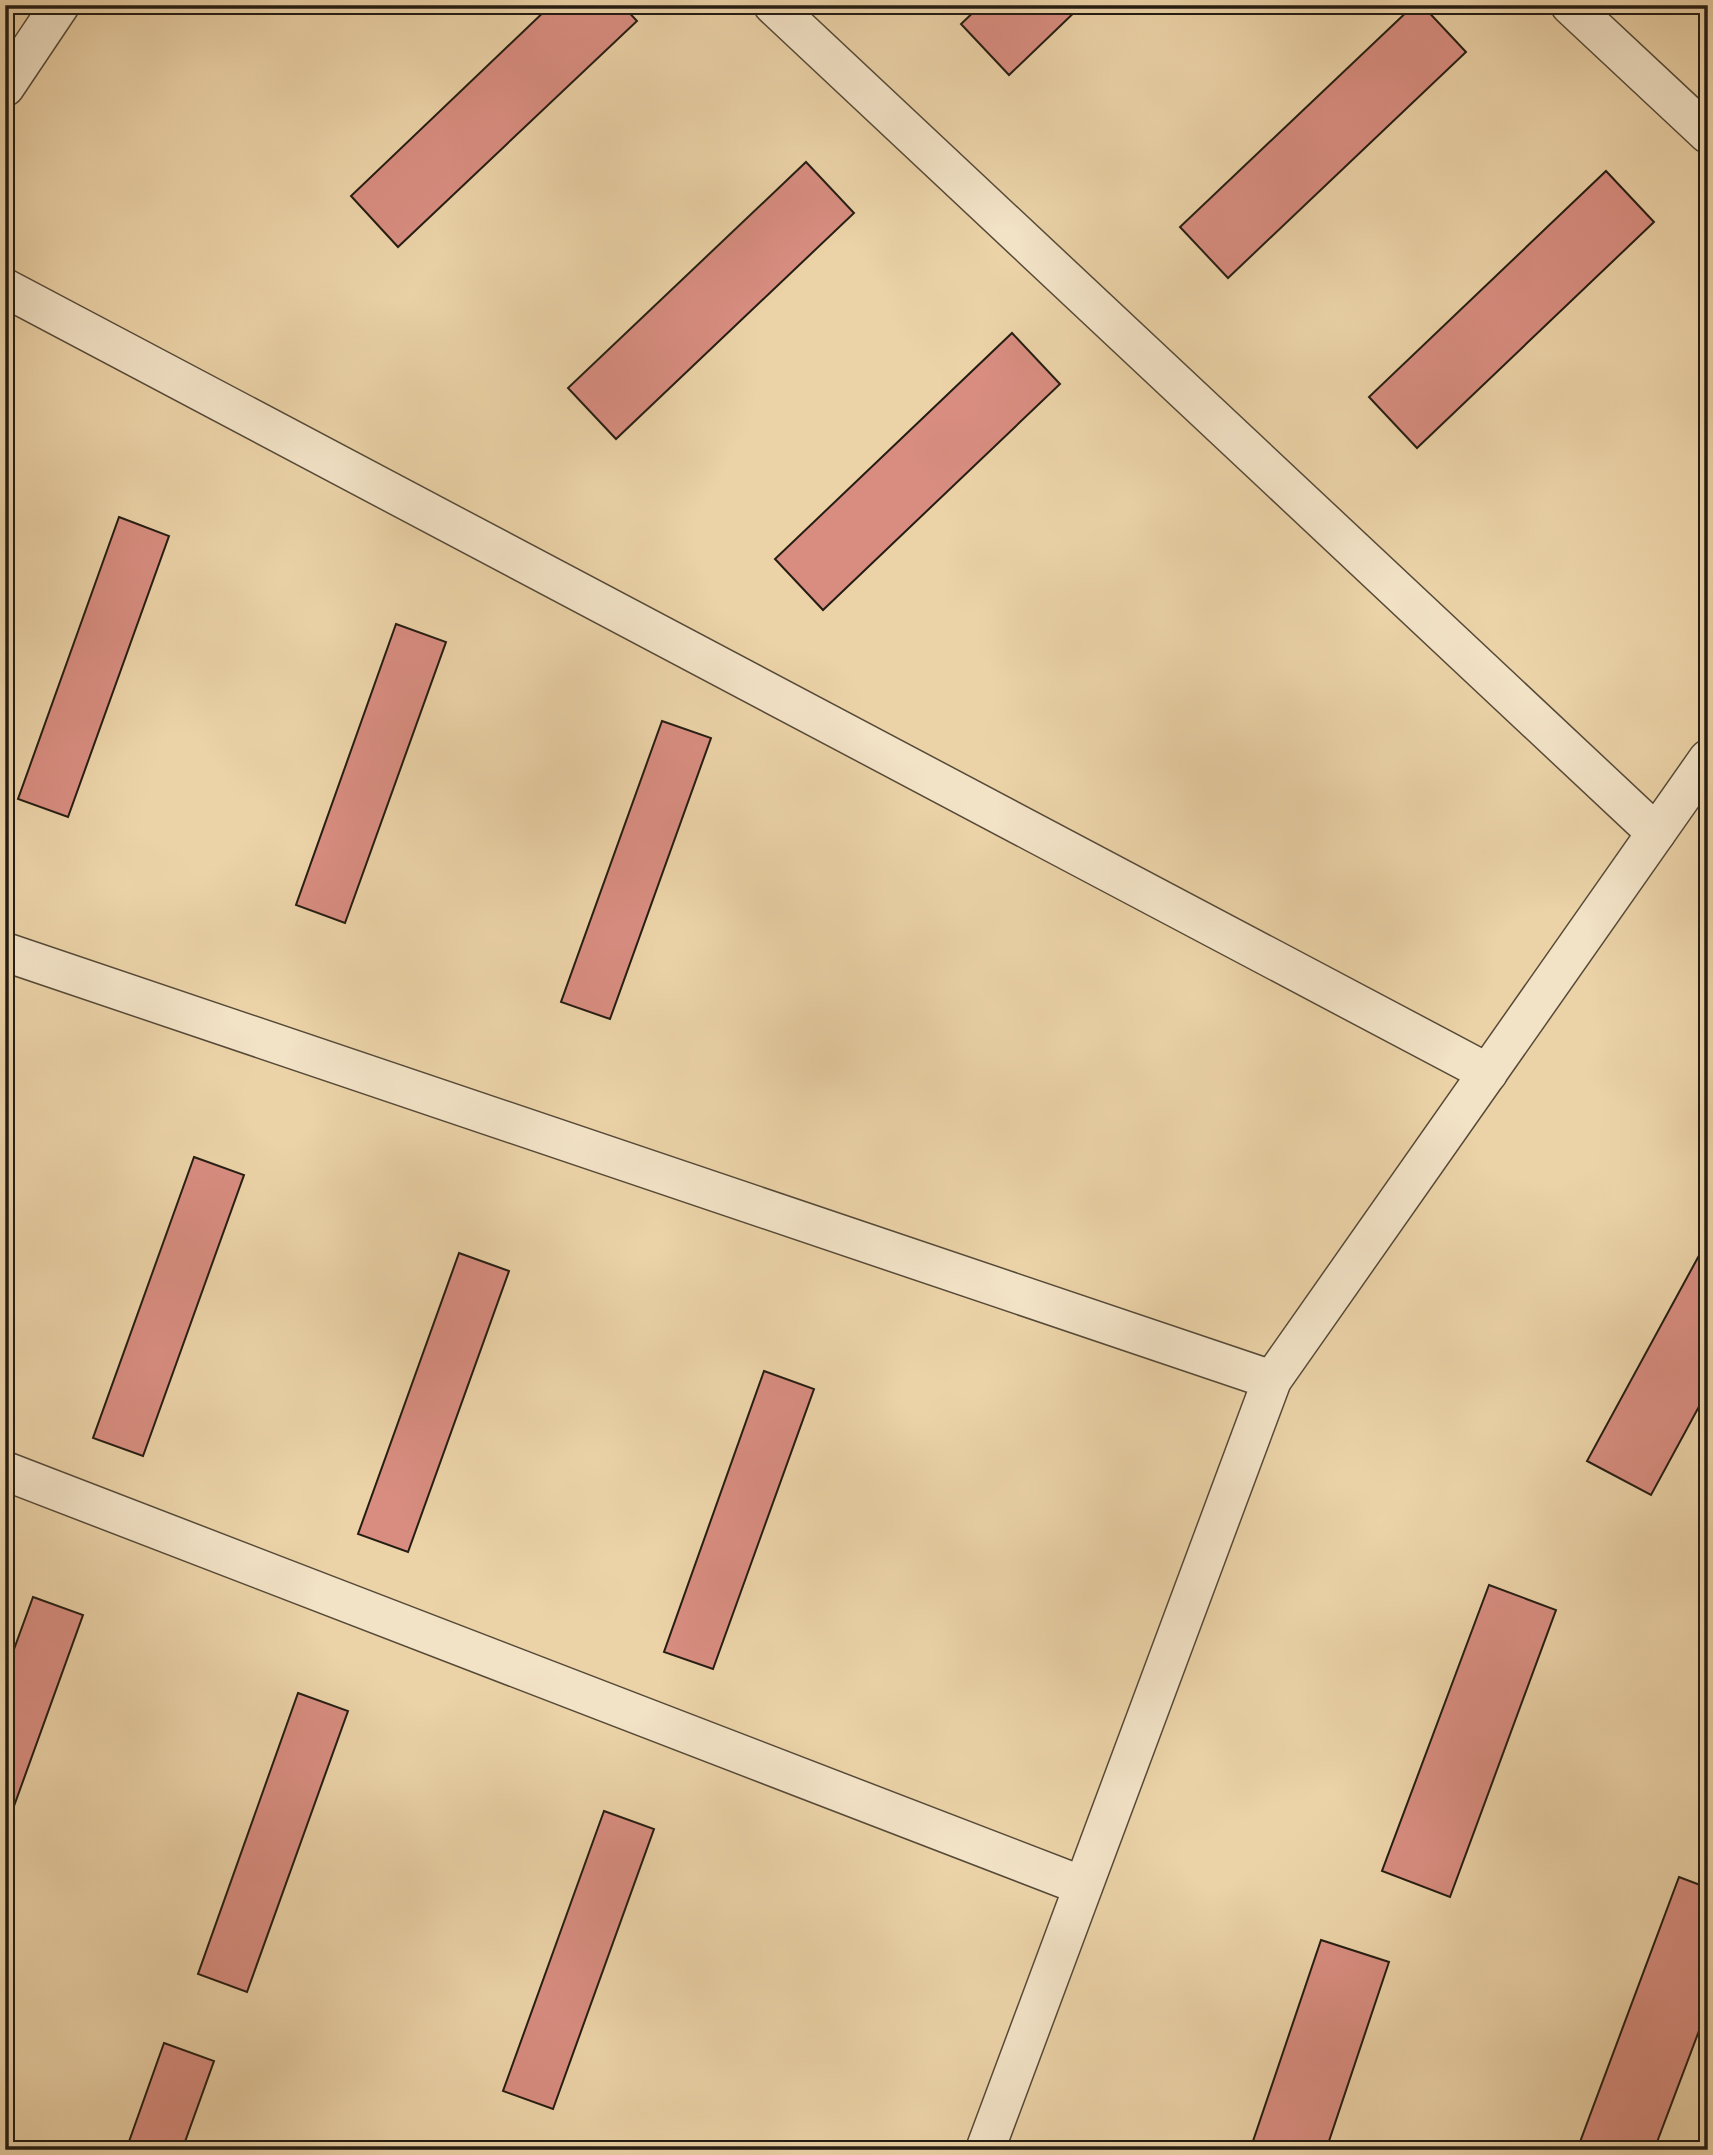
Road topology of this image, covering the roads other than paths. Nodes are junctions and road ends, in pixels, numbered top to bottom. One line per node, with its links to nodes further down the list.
1 (60, 5): 4 (street)
2 (773, 5): 8 (street)
3 (1570, 5): 5 (street)
4 (5, 87)
5 (1708, 134)
6 (5, 288): 10 (street)
7 (1708, 759): 8 (street)
8 (1656, 833): 10 (street)
9 (5, 952): 11 (street)
10 (1488, 1073): 11 (street)
11 (1272, 1380): 13 (street)
12 (5, 1471): 13 (street)
13 (1083, 1886): 14 (street)
14 (985, 2150)

